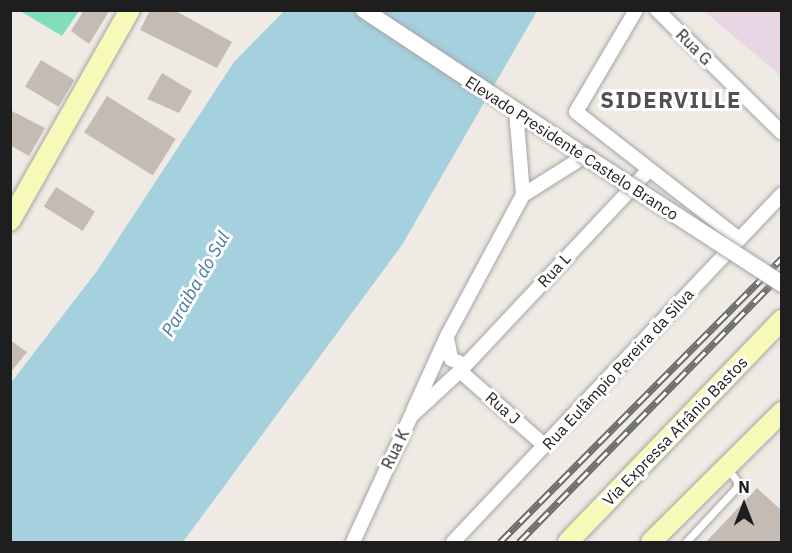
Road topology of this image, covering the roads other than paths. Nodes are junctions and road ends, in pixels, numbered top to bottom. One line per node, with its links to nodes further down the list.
1 (130, 10): 11 (main road)
2 (364, 10): 5 (street, Elevado Presidente Castelo Branco)
3 (636, 10): 8 (street)
4 (657, 10): 6 (street, Rua G)
5 (516, 111): 7 (street, Elevado Presidente Castelo Branco); 10 (street)
6 (782, 133)
7 (585, 156): 10 (street); 13 (street, Elevado Presidente Castelo Branco, bridge)
8 (649, 170): 12 (street); 16 (street, Rua L)
9 (782, 194): 12 (street, Rua Eulâmpio Pereira da Silva)
10 (524, 195): 15 (street)
11 (10, 221)
12 (740, 239): 19 (street, Rua Eulâmpio Pereira da Silva)
13 (782, 284)
14 (782, 320): 23 (main road, Via Expressa Afrânio Bastos)
15 (447, 336): 16 (street, Rua J); 18 (street)
16 (462, 368): 18 (street, Rua K); 19 (street, Rua J)
17 (782, 412): 20 (main road)
18 (411, 416): 21 (street, Rua K)
19 (546, 446): 22 (street, Rua Eulâmpio Pereira da Silva)
20 (726, 465): 24 (main road); 25 (lane)
21 (353, 543)
22 (453, 543)
23 (568, 543)
24 (651, 543)
25 (686, 543)

